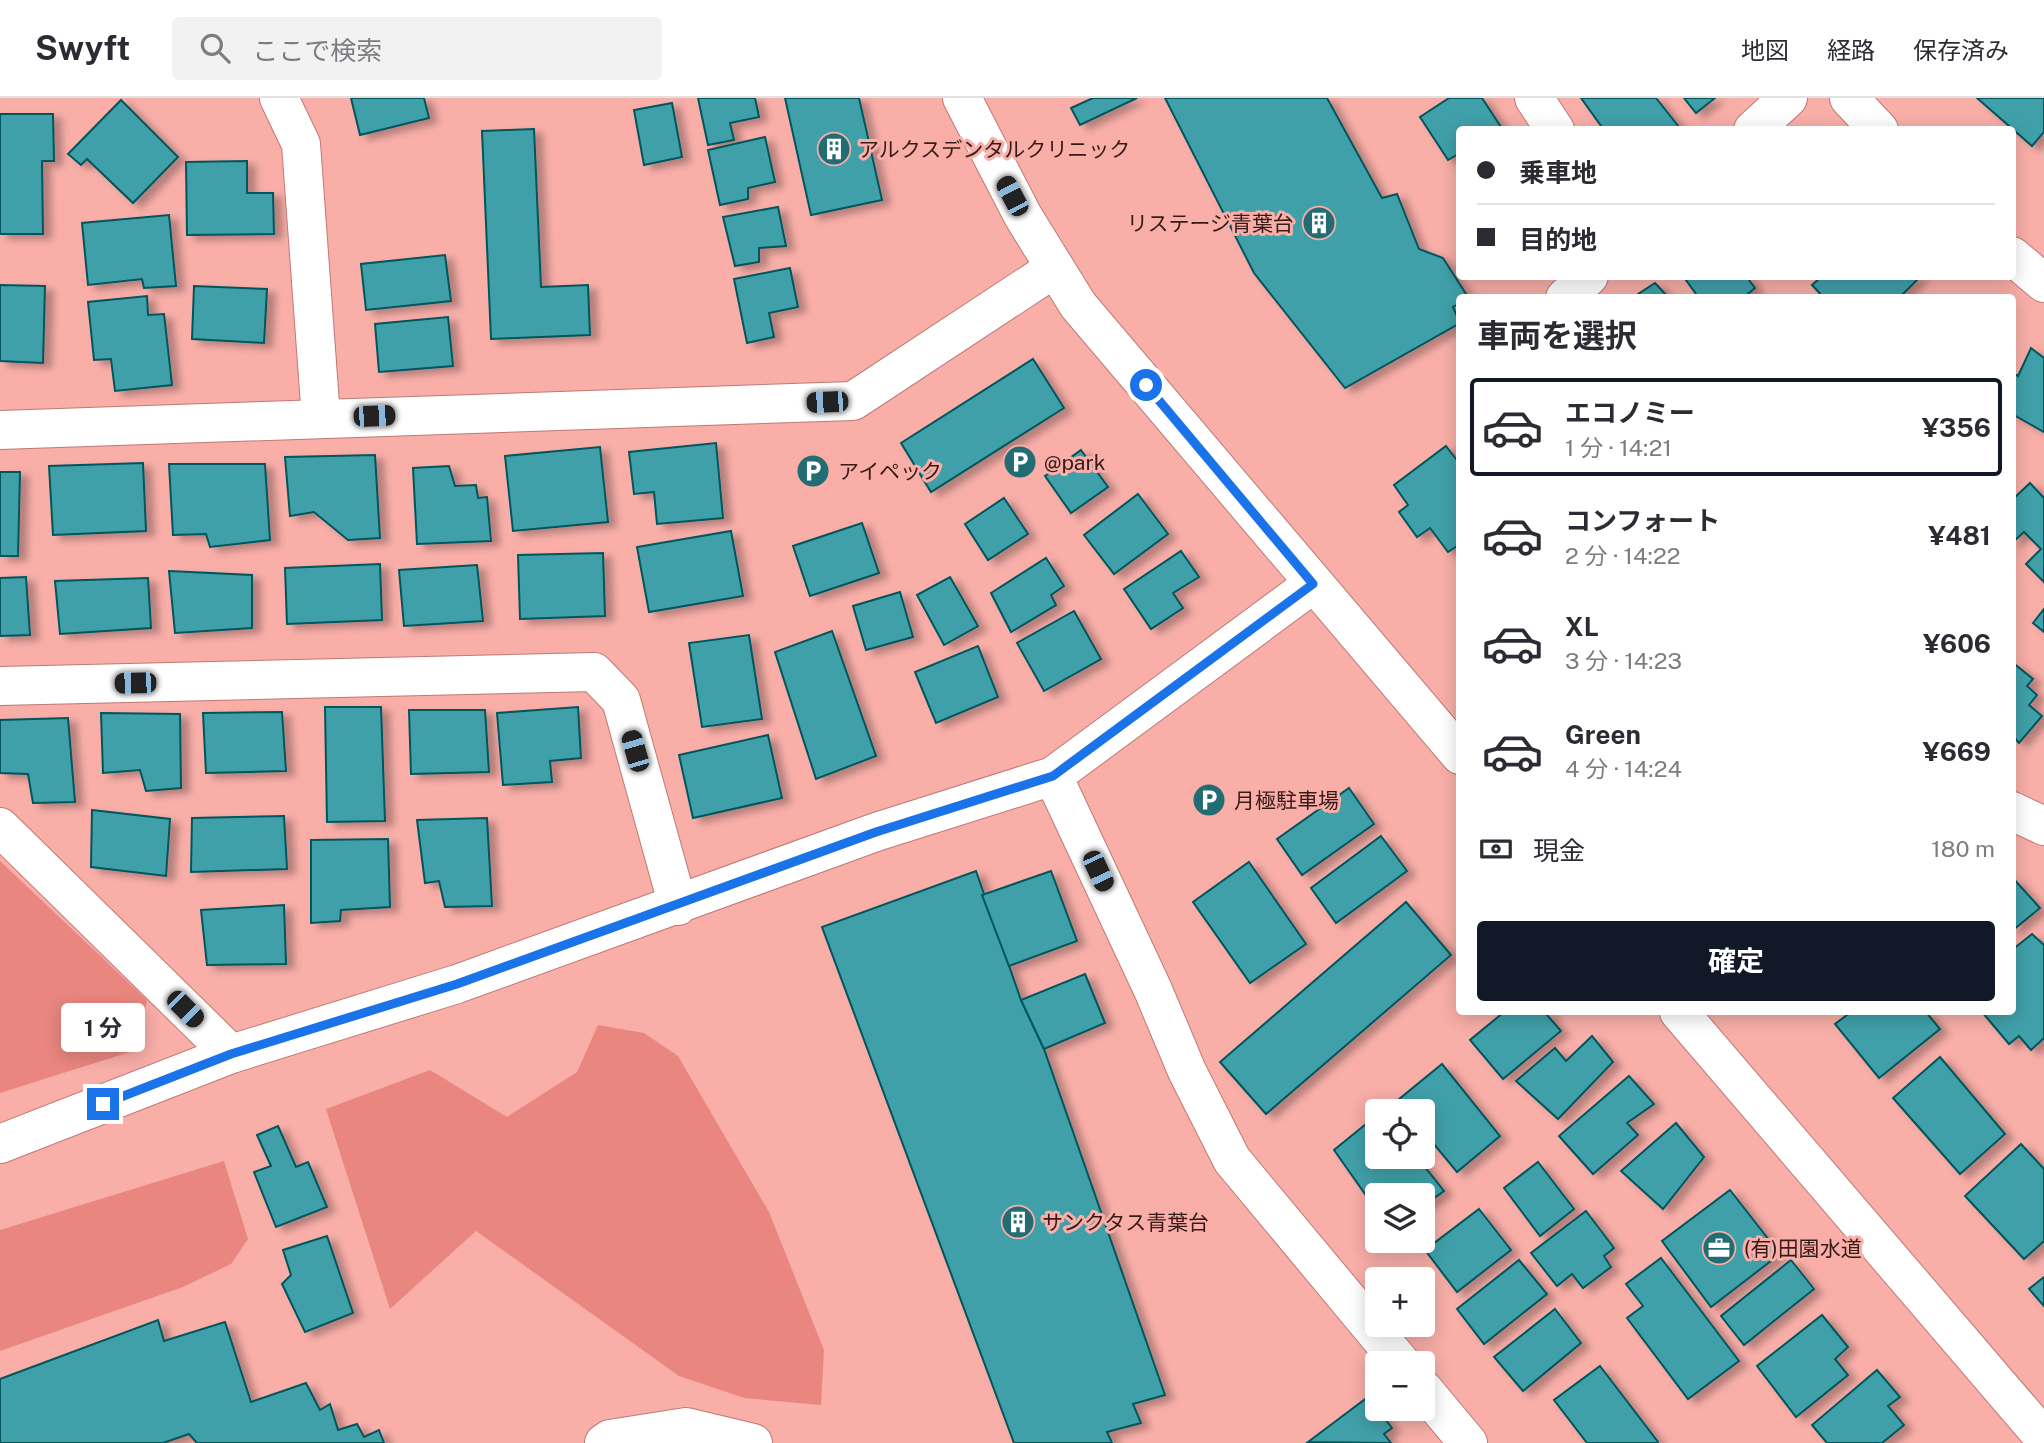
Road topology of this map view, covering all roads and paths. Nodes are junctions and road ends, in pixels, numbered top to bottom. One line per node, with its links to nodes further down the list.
1 (279, 98): 14 (street)
2 (962, 98): 10 (street)
3 (1534, 98): 6 (street)
4 (1788, 98): 7 (street)
5 (1849, 98): 8 (street)
6 (1552, 126)
7 (1757, 126)
8 (1875, 126)
9 (2016, 259): 12 (street)
10 (1055, 268): 14 (street); 16 (street)
11 (1584, 280): 13 (street)
12 (2044, 283)
13 (1569, 294)
14 (321, 418): 15 (street)
15 (0, 430)
16 (1313, 584): 18 (street); 19 (street)
17 (0, 686): 23 (street)
18 (1456, 750)
19 (1053, 776): 23 (street); 27 (street)
20 (2016, 813): 21 (street)
21 (2044, 826)
22 (0, 827): 25 (street)
23 (678, 906): 25 (street)
24 (1682, 1015): 29 (street)
25 (231, 1054): 26 (street)
26 (0, 1144)
27 (1391, 1351)
28 (1435, 1403): 32 (street)
29 (2044, 1438)
30 (604, 1443): 31 (street)
31 (753, 1443)
32 (1468, 1443)

